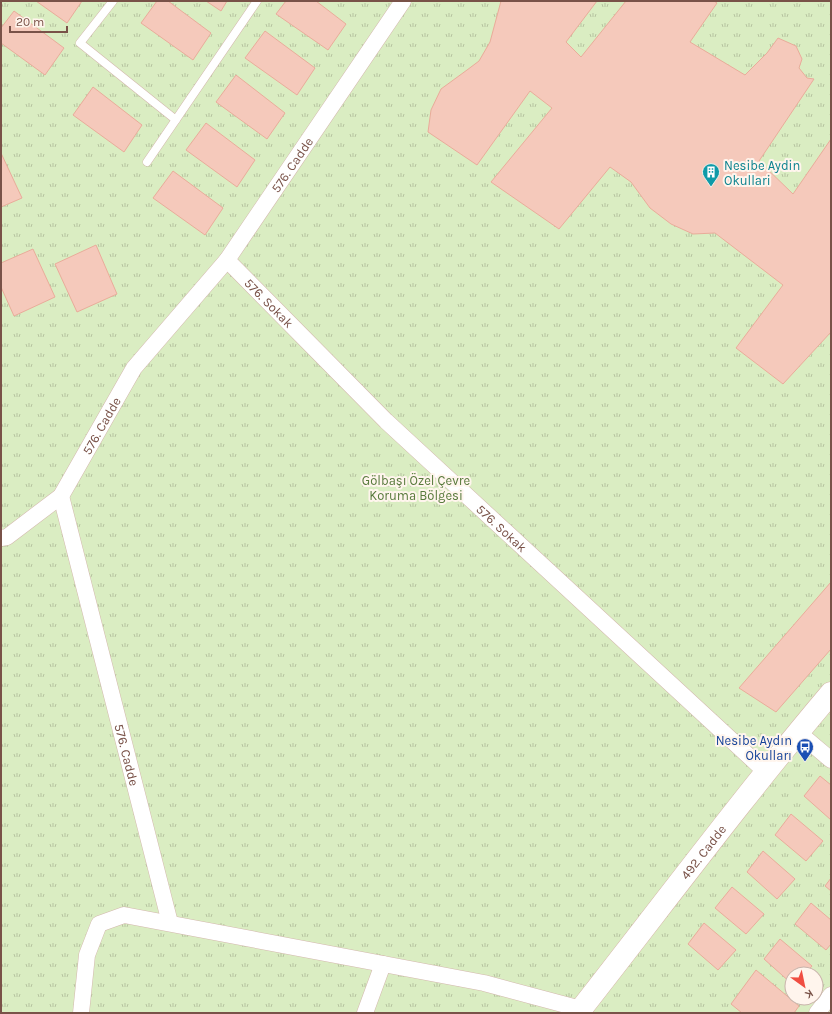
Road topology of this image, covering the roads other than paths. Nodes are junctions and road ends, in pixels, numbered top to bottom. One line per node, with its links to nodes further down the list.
1 (113, 1): 4 (lane)
2 (257, 1): 4 (lane)
3 (403, 1): 6 (street, 576. Cadde)
4 (176, 120): 5 (lane)
5 (147, 162)
6 (227, 260): 7 (street, 576. Cadde); 12 (street, 576. Sokak)
7 (61, 496): 8 (street); 13 (street, 576. Cadde)
8 (1, 538)
9 (831, 694): 10 (street, 492. Cadde)
10 (798, 732): 11 (street); 12 (street, 492. Cadde)
11 (831, 760)
12 (766, 772): 16 (street, 492. Cadde)
13 (170, 924): 14 (street); 17 (street)
14 (383, 964): 16 (street); 18 (street)
15 (831, 995): 19 (street)
16 (580, 1011)
17 (81, 1013)
18 (365, 1013)
19 (817, 1013)

